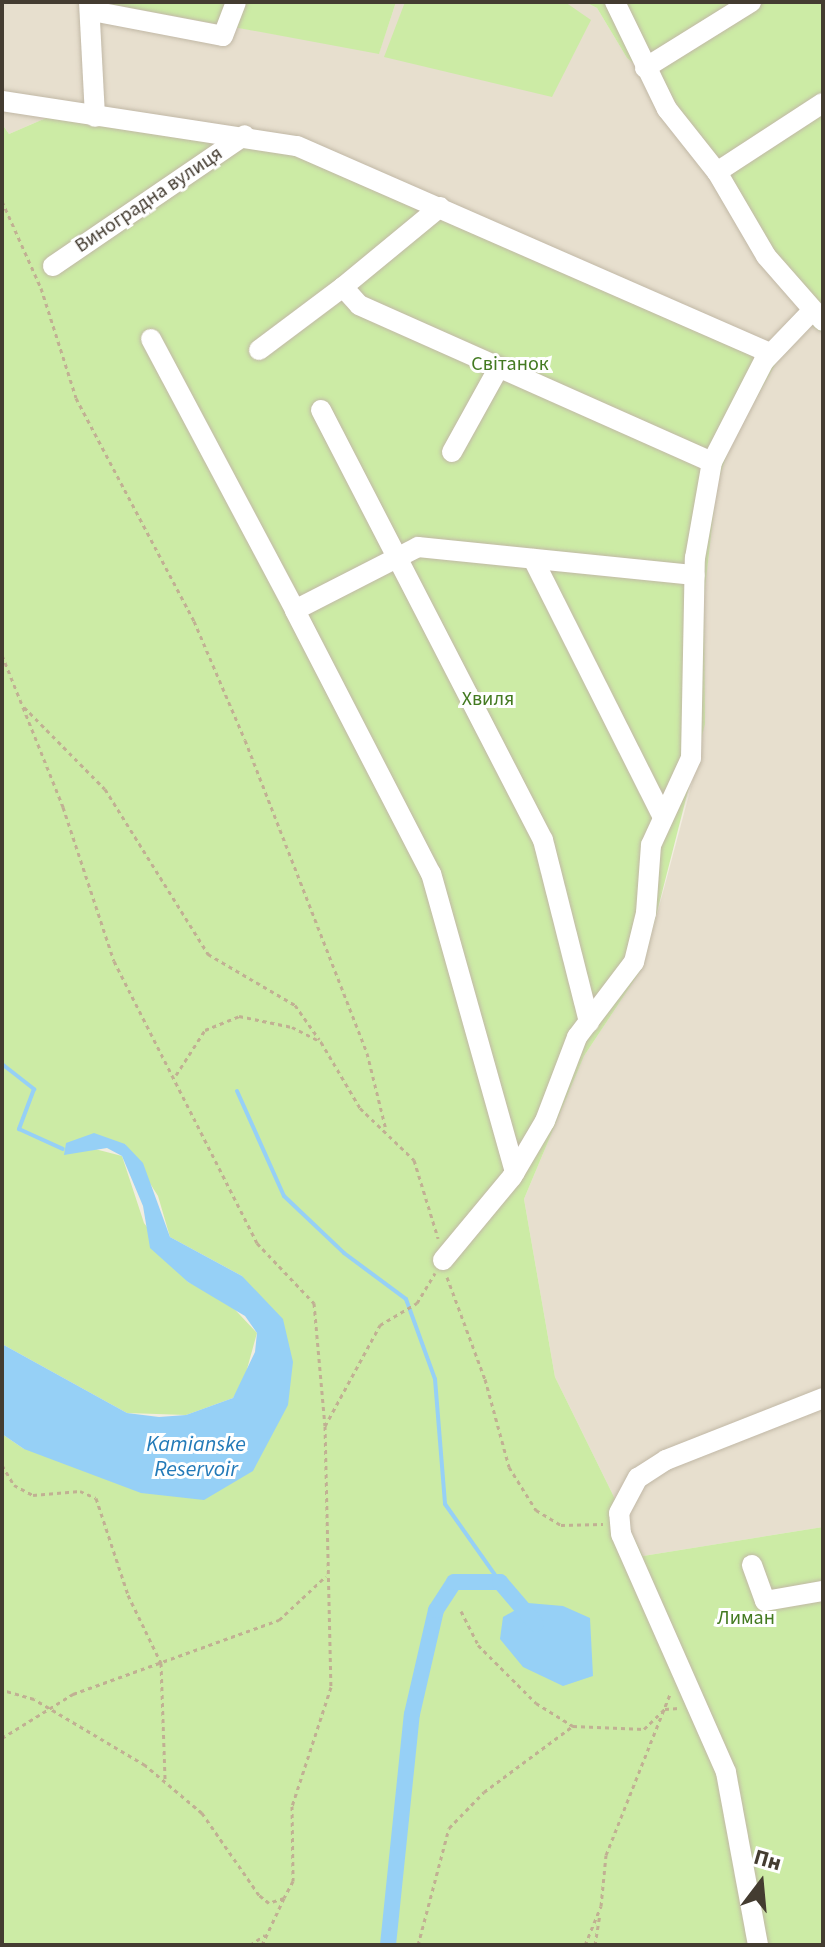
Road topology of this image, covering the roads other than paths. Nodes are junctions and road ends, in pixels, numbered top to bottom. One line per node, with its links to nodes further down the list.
1 (236, 2): 4 (street)
2 (615, 2): 5 (street)
3 (751, 2): 5 (street)
4 (91, 7): 8 (street)
5 (645, 68): 10 (street)
6 (2, 101): 8 (street)
7 (823, 103): 10 (street)
8 (95, 117): 9 (street)
9 (245, 135): 11 (street); 12 (street, Виноградна вулиця)
10 (717, 172): 14 (street)
11 (440, 207): 13 (street); 17 (street)
12 (53, 266)
13 (343, 287): 16 (street); 18 (street)
14 (816, 317): 17 (street)
15 (151, 339): 25 (street)
16 (259, 350)
17 (770, 353): 21 (street)
18 (498, 369): 20 (street); 21 (street)
19 (321, 410): 22 (street)
20 (452, 452)
21 (712, 462): 24 (street)
22 (397, 557): 23 (street); 25 (street); 27 (street)
23 (533, 559): 24 (street); 26 (street)
24 (695, 575): 26 (street)
25 (295, 610): 28 (street)
26 (662, 815): 27 (street)
27 (589, 1022): 28 (street)
28 (515, 1172): 29 (street)
29 (443, 1260)
30 (823, 1398): 34 (street)
31 (752, 1565): 32 (street)
32 (822, 1591): 33 (street)
33 (823, 1597)
34 (758, 1945)

